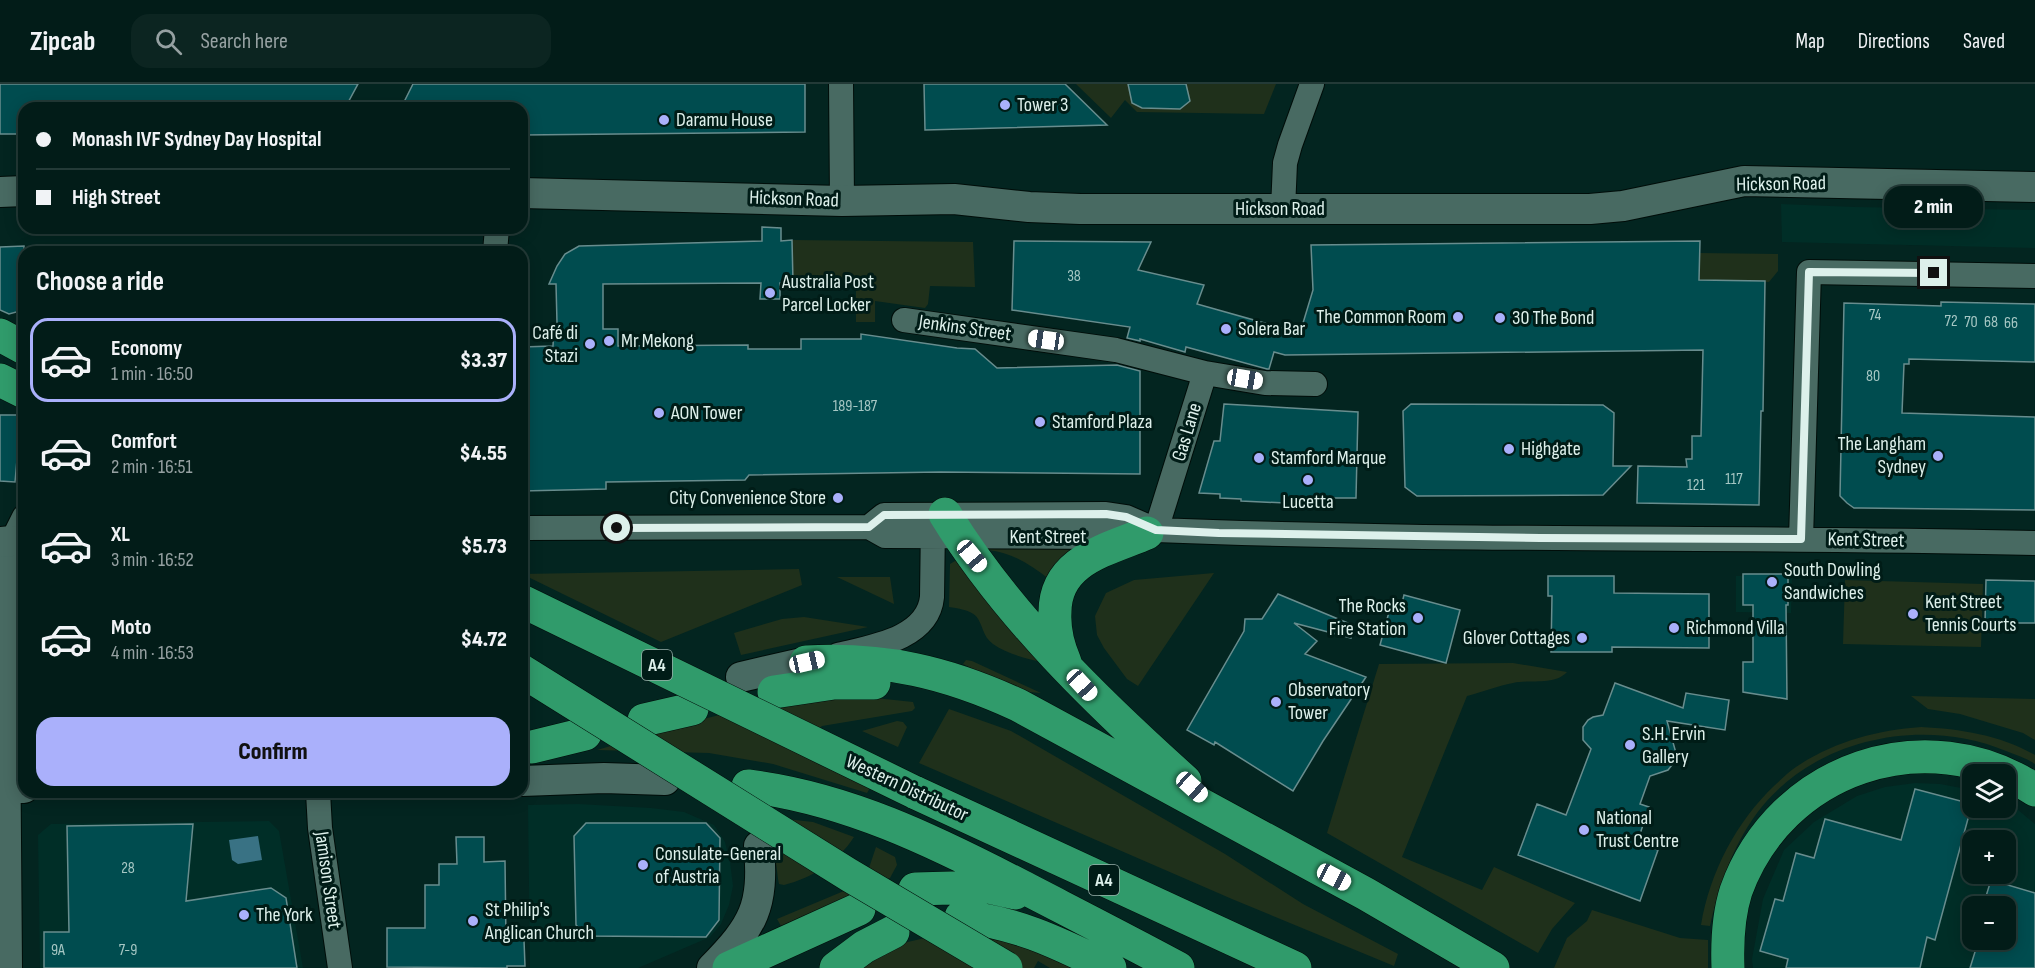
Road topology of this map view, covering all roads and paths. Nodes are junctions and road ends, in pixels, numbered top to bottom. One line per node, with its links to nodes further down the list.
1 (841, 84): 7 (street)
2 (1312, 84): 8 (street)
3 (2035, 187): 8 (street, Hickson Road)
4 (18, 191): 5 (street)
5 (0, 192)
6 (528, 194): 7 (street, Hickson Road)
7 (842, 201): 8 (street, Hickson Road)
8 (1283, 209)
9 (2035, 276): 21 (street)
10 (904, 320): 13 (street, Jenkins Street)
11 (0, 336): 12 (highway)
12 (18, 345)
13 (1205, 373): 15 (street); 19 (street, Gas Lane)
14 (0, 380): 16 (highway)
15 (1315, 384)
16 (18, 389)
17 (943, 526): 18 (street, Kent Street); 19 (street, Kent Street); 24 (street); 25 (highway)
18 (528, 528)
19 (1151, 531): 21 (street, Kent Street); 25 (highway)
20 (15, 535): 36 (street)
21 (1801, 539): 22 (street, Kent Street)
22 (2035, 543)
23 (528, 603): 54 (highway, Western Distributor / A4, bridge)
24 (807, 662): 27 (street); 39 (highway)
25 (1070, 671): 39 (highway)
26 (528, 675): 51 (highway, bridge)
27 (741, 677)
28 (774, 692): 55 (highway)
29 (682, 703): 30 (highway)
30 (638, 716)
31 (582, 733): 32 (highway)
32 (528, 748)
33 (665, 780): 34 (street)
34 (528, 781)
35 (748, 786): 43 (highway)
36 (11, 788): 45 (street)
37 (2035, 790): 57 (highway)
38 (318, 798): 46 (street, Jamison Street)
39 (1224, 816): 56 (highway)
40 (759, 846): 47 (street)
41 (915, 889): 43 (highway)
42 (961, 917): 52 (highway)
43 (1103, 928): 53 (highway)
44 (893, 932): 50 (highway)
45 (10, 968)
46 (340, 968)
47 (712, 968)
48 (729, 968): 49 (highway)
49 (788, 968)
50 (836, 968)
51 (1006, 968)
52 (1110, 968)
53 (1178, 968)
54 (1295, 968)
55 (1465, 968)
56 (1493, 968)
57 (1728, 968)

